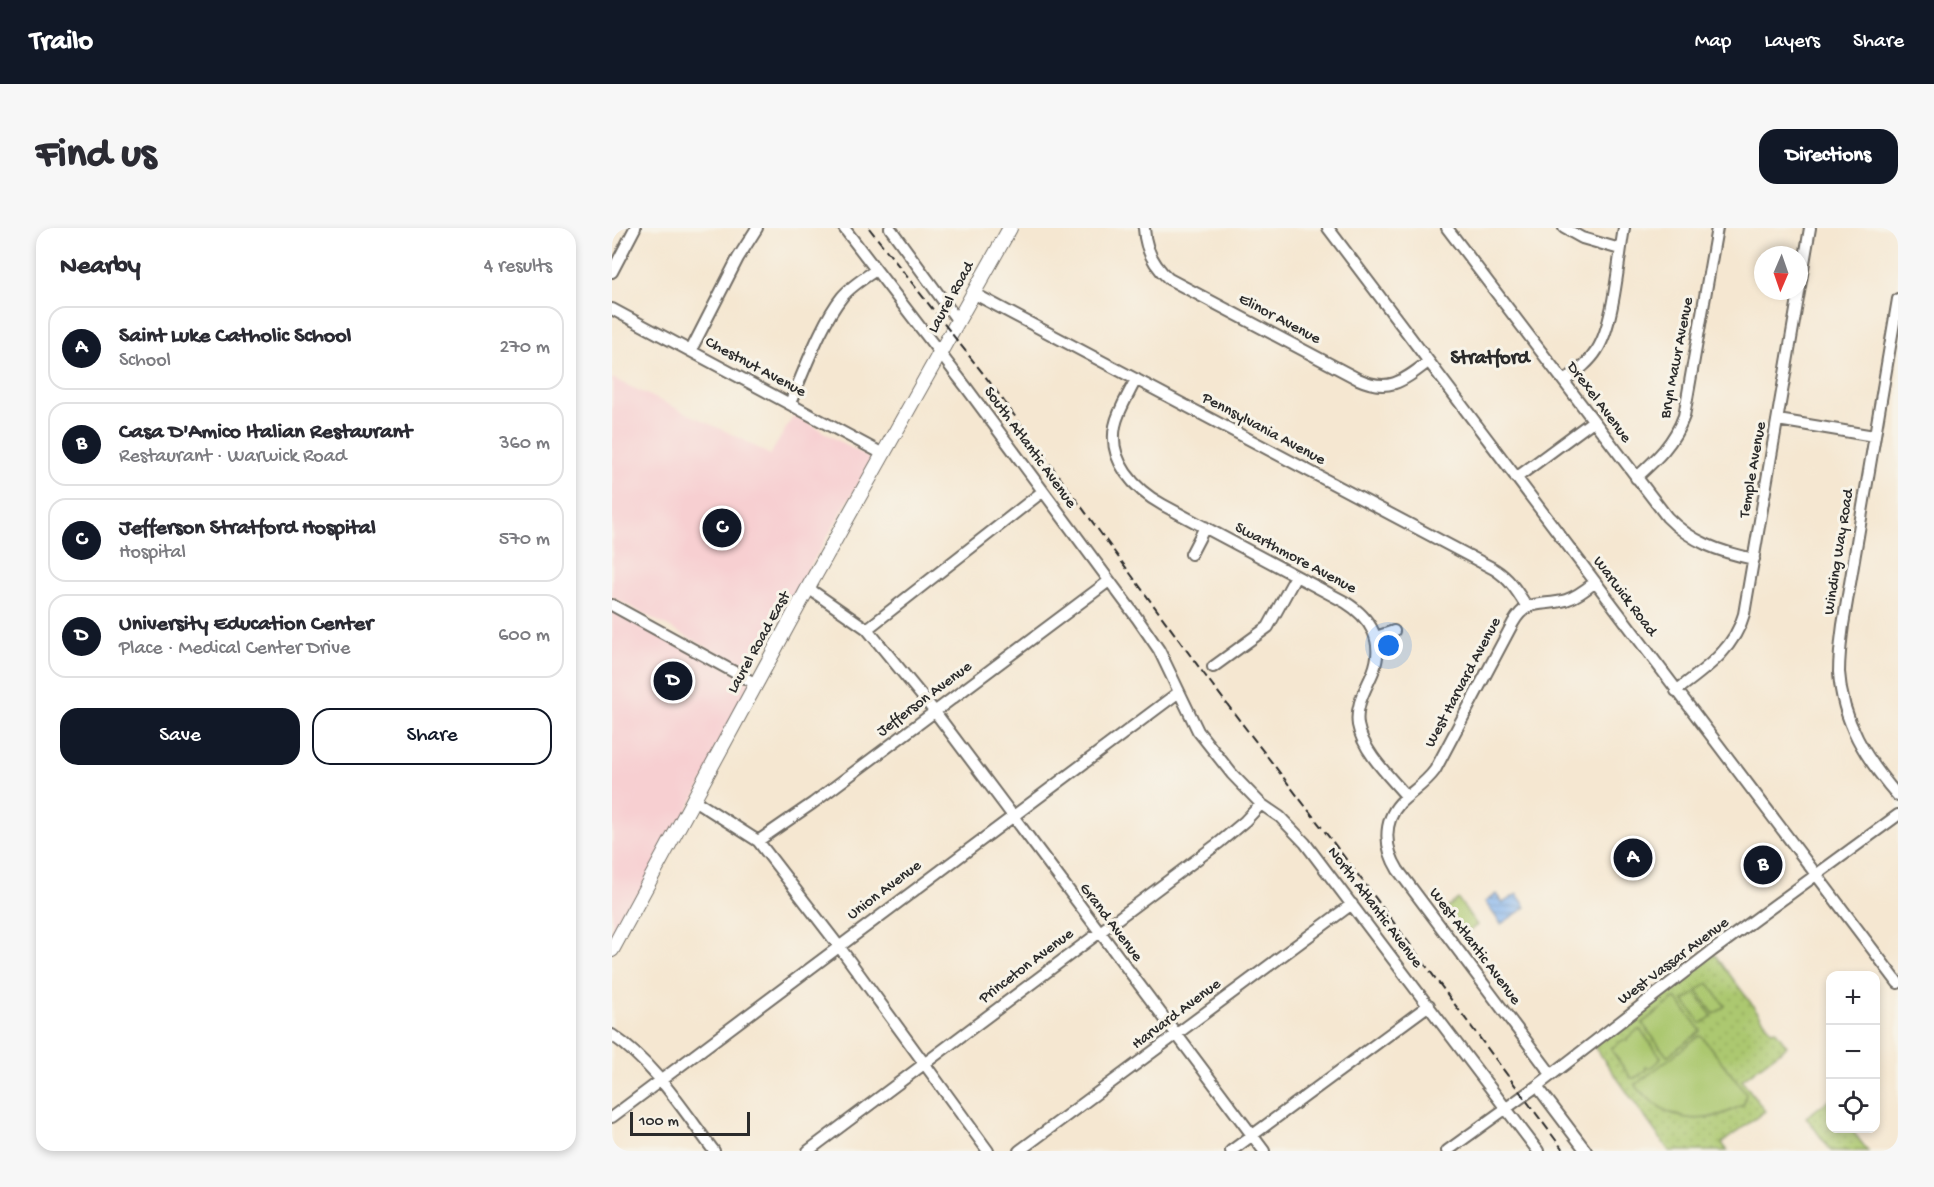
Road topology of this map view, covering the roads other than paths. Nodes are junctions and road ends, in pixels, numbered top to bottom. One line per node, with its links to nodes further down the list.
1 (634, 228): 15 (street)
2 (757, 228): 20 (street)
3 (844, 228): 14 (street, South Atlantic Avenue)
4 (891, 228): 19 (street)
5 (1010, 228): 16 (main road, Laurel Road)
6 (1144, 228): 22 (street, Elinor Avenue)
7 (1328, 228): 22 (street, Warwick Road)
8 (1447, 228): 24 (street, Drexel Avenue)
9 (1564, 228): 13 (street)
10 (1624, 228): 13 (street)
11 (1717, 228): 31 (street, Bryn Mawr Avenue)
12 (1810, 228): 26 (street, Temple Avenue)
13 (1620, 249): 24 (street)
14 (876, 270): 21 (street, South Atlantic Avenue); 25 (street)
15 (612, 272)
16 (974, 293): 19 (main road, Laurel Road); 23 (street, Pennsylvania Avenue)
17 (1898, 299): 28 (street, Winding Way Road)
18 (612, 309): 20 (street, Chestnut Avenue)
19 (958, 321): 21 (main road, Laurel Road)
20 (691, 350): 25 (street, Chestnut Avenue)
21 (940, 353): 29 (main road, Laurel Road East); 32 (street, South Atlantic Avenue)
22 (1428, 363): 30 (street, Warwick Road)
23 (1136, 379): 33 (street, Swarthmore Avenue); 41 (street, Pennsylvania Avenue)
24 (1564, 381): 27 (street, Drexel Avenue)
25 (790, 403): 29 (street, Chestnut Avenue)
26 (1778, 420): 28 (street); 35 (street, Temple Avenue)
27 (1593, 421): 30 (street); 31 (street, Drexel Avenue)
28 (1874, 436): 50 (street, Winding Way Road)
29 (883, 454): 39 (main road, Laurel Road East)
30 (1516, 478): 38 (street, Warwick Road)
31 (1636, 478): 35 (street, Drexel Avenue)
32 (1042, 492): 37 (street, South Atlantic Avenue); 42 (street)
33 (1205, 527): 34 (street); 36 (street, Swarthmore Avenue)
34 (1191, 554)
35 (1754, 559): 47 (street, Temple Avenue)
36 (1296, 576): 44 (street, Swarthmore Avenue); 45 (street)
37 (1109, 581): 48 (street, South Atlantic Avenue); 49 (street, Jefferson Avenue)
38 (1594, 583): 41 (street); 47 (street, Warwick Road)
39 (808, 588): 42 (street, Grand Avenue); 46 (main road, Laurel Road East)
40 (612, 605): 46 (street)
41 (1527, 607): 51 (street, West Harvard Avenue)
42 (867, 628): 49 (street, Grand Avenue)
43 (1394, 632): 44 (street)
44 (1376, 637): 51 (street)
45 (1214, 667)
46 (756, 684): 52 (main road, Laurel Road East)
47 (1676, 691): 58 (street, Warwick Road)
48 (1179, 692): 53 (street, North Atlantic Avenue); 55 (street, Union Avenue)
49 (934, 712): 55 (street, Grand Avenue); 57 (street, Jefferson Avenue)
50 (1898, 796)
51 (1407, 798): 56 (street, West Harvard Avenue)
52 (693, 800): 57 (street); 62 (main road, Laurel Road East)
53 (1261, 804): 59 (street, North Atlantic Avenue); 60 (street, Princeton Avenue)
54 (1898, 815): 58 (street, West Vassar Avenue)
55 (1012, 816): 60 (street, Grand Avenue); 61 (street, Union Avenue)
56 (1387, 831): 68 (street, West Atlantic Avenue)
57 (758, 841): 61 (street)
58 (1816, 875): 63 (street, Warwick Road); 68 (street, West Vassar Avenue)
59 (1352, 904): 64 (street, North Atlantic Avenue); 66 (street, Harvard Avenue)
60 (1098, 932): 66 (street, Grand Avenue); 67 (street, Princeton Avenue)
61 (838, 945): 67 (street); 69 (street, Union Avenue)
62 (612, 950)
63 (1898, 983)
64 (1429, 1005): 71 (street, North Atlantic Avenue); 73 (street)
65 (612, 1035): 69 (street)
66 (1176, 1035): 73 (street, Grand Avenue); 77 (street, Harvard Avenue)
67 (925, 1063): 75 (street, Princeton Avenue); 76 (street)
68 (1551, 1074): 70 (street, West Vassar Avenue)
69 (661, 1080): 72 (street, Union Avenue); 74 (street)
70 (1537, 1086): 71 (street, West Vassar Avenue); 82 (street)
71 (1506, 1108): 80 (street, West Vassar Avenue); 81 (street, North Atlantic Avenue)
72 (612, 1117)
73 (1252, 1135): 78 (street); 79 (street, Grand Avenue)
74 (714, 1151)
75 (807, 1151)
76 (988, 1151)
77 (1019, 1151)
78 (1231, 1151)
79 (1264, 1151)
80 (1447, 1151)
81 (1538, 1151)
82 (1587, 1151)

